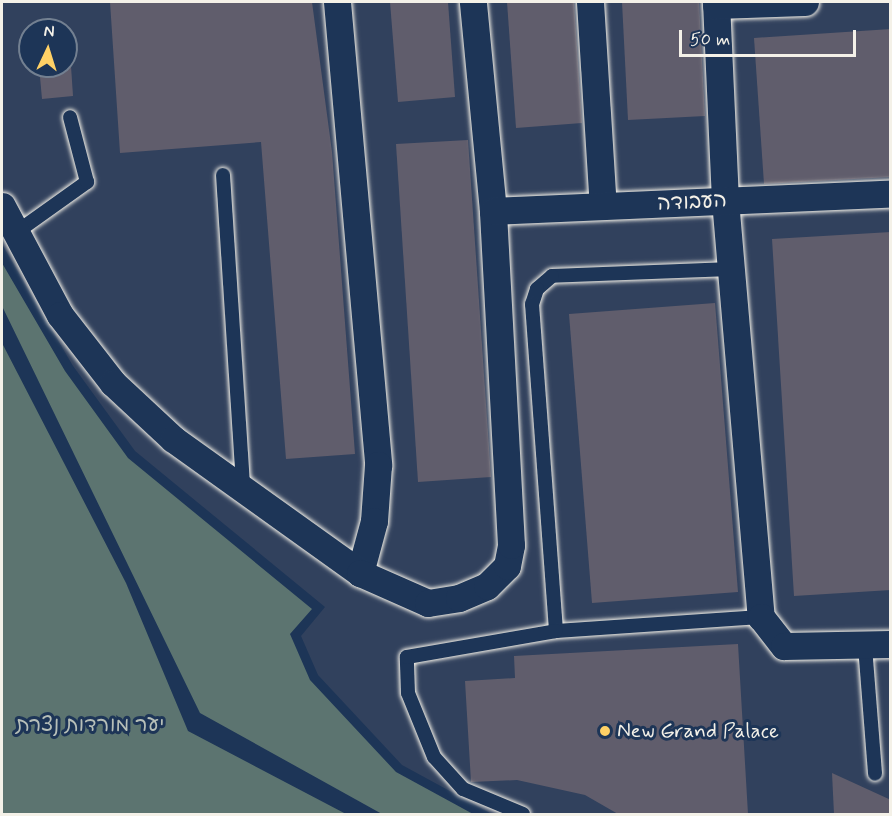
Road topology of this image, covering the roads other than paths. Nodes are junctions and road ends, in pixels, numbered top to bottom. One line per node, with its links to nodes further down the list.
1 (337, 2): 16 (street)
2 (473, 2): 12 (street)
3 (590, 2): 11 (street)
4 (805, 2): 5 (street)
5 (716, 3): 9 (street)
6 (70, 117): 13 (lane)
7 (222, 176): 15 (lane)
8 (891, 194): 9 (street, העבודה)
9 (725, 200): 11 (street, העבודה); 14 (street)
10 (2, 206): 13 (street)
11 (603, 206): 12 (street, העבודה)
12 (493, 211): 16 (street)
13 (15, 234): 15 (street)
14 (731, 269): 17 (street); 18 (lane)
15 (243, 493): 16 (street)
16 (360, 573)
17 (762, 617): 18 (lane); 19 (street)
18 (556, 631): 21 (lane)
19 (878, 645): 20 (lane)
20 (875, 774)
21 (524, 814)

